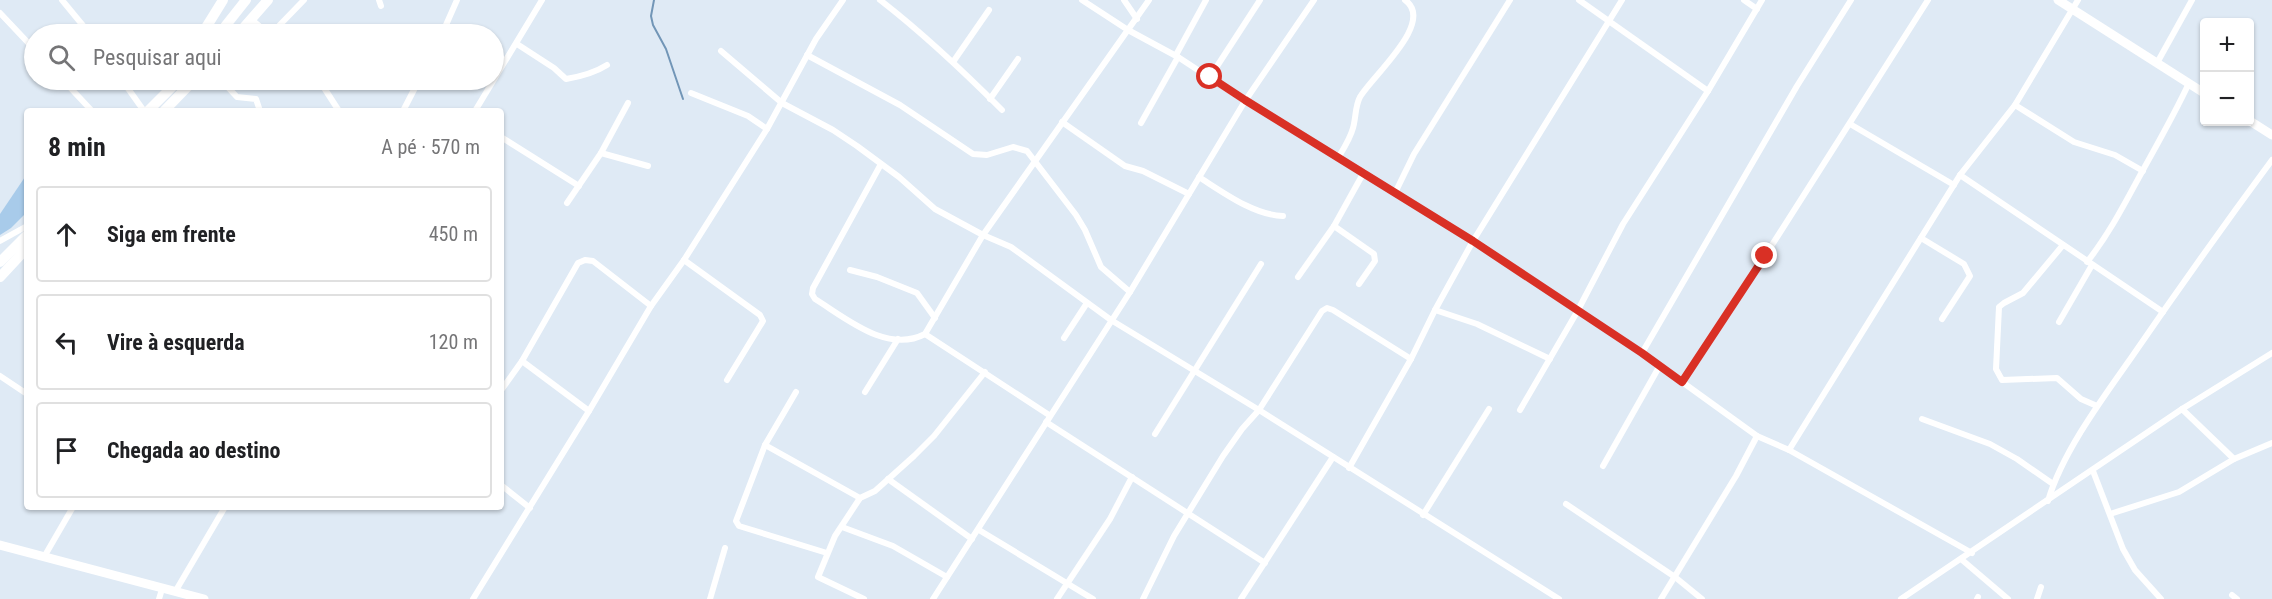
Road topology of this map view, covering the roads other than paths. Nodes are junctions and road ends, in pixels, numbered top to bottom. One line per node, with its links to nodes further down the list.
1 (62, 0): 34 (street)
2 (223, 0): 35 (main road)
3 (246, 0): 36 (main road)
4 (268, 0): 32 (main road)
5 (304, 0): 39 (street)
6 (457, 0): 40 (street)
7 (542, 0): 43 (street)
8 (843, 0): 45 (street)
9 (880, 0): 48 (street)
10 (1082, 0): 41 (street)
11 (1124, 0): 31 (street)
12 (1149, 0): 31 (street)
13 (1206, 0): 46 (street)
14 (1260, 0): 52 (street)
15 (1314, 0): 66 (street)
16 (1404, 0): 87 (street)
17 (1510, 0): 98 (street)
18 (1579, 0): 33 (street)
19 (1622, 0): 33 (street)
20 (1744, 0): 27 (street)
21 (1762, 0): 27 (street)
22 (1851, 0): 132 (street)
23 (1928, 0): 81 (street)
24 (2078, 0): 28 (street)
25 (2192, 0): 49 (street)
26 (2061, 1): 28 (main road)
27 (1757, 9): 63 (street)
28 (2072, 9): 49 (main road); 69 (street)
29 (989, 10): 48 (street)
30 (0, 13): 42 (street)
31 (1137, 19): 41 (street)
32 (252, 20): 37 (main road); 38 (street)
33 (1610, 21): 63 (street); 107 (street)
34 (82, 24)
35 (208, 24)
36 (227, 24)
37 (248, 24)
38 (257, 24)
39 (280, 24)
40 (446, 24)
41 (1128, 30): 46 (street); 79 (street)
42 (24, 38)
43 (517, 44): 50 (street); 51 (street)
44 (720, 51): 68 (street)
45 (807, 55): 68 (street); 89 (street)
46 (1177, 56): 52 (street); 80 (street)
47 (1018, 59): 65 (street)
48 (953, 62): 65 (street)
49 (2157, 63): 53 (main road)
50 (504, 65)
51 (607, 65)
52 (1210, 77): 66 (street)
53 (2189, 83): 62 (main road); 92 (street)
54 (72, 90): 70 (street)
55 (130, 90): 71 (street)
56 (168, 90): 72 (main road)
57 (184, 90): 73 (main road)
58 (230, 90): 74 (street)
59 (325, 90): 75 (street)
60 (414, 90): 76 (street)
61 (488, 90): 77 (street)
62 (2200, 90)
63 (1708, 91): 123 (street)
64 (691, 93): 83 (street)
65 (990, 99): 78 (street)
66 (1245, 100): 87 (street); 95 (street)
67 (628, 103): 86 (street)
68 (782, 104): 83 (street); 90 (street)
69 (2014, 105): 92 (street); 94 (street)
70 (89, 108)
71 (144, 108)
72 (149, 108)
73 (167, 108)
74 (259, 108)
75 (337, 108)
76 (405, 108)
77 (477, 108)
78 (1002, 110)
79 (1062, 122): 89 (street); 99 (street)
80 (1141, 123)
81 (1850, 124): 96 (street); 142 (street)
82 (2254, 124): 84 (main road)
83 (767, 129): 111 (street)
84 (2272, 135)
85 (504, 139): 97 (street)
86 (601, 153): 91 (street); 97 (street)
87 (1338, 158): 93 (street)
88 (2272, 160): 124 (street)
89 (1035, 162): 104 (street); 119 (street)
90 (881, 164): 104 (street); 131 (street)
91 (648, 166)
92 (2143, 171): 113 (street)
93 (1364, 172): 98 (street); 102 (street)
94 (1959, 175): 96 (street); 109 (street)
95 (1199, 177): 99 (street); 101 (street)
96 (1954, 185): 106 (street)
97 (579, 186): 100 (street)
98 (1395, 193): 107 (street)
99 (1189, 194): 119 (street)
100 (567, 204)
101 (1283, 216)
102 (1334, 226): 117 (street); 118 (street)
103 (24, 228): 108 (street)
104 (983, 235): 120 (street); 125 (street)
105 (24, 237): 112 (main road)
106 (1922, 238): 126 (street); 159 (street)
107 (1473, 241): 122 (street); 123 (street)
108 (0, 242)
109 (2063, 245): 113 (street); 147 (street)
110 (24, 252): 116 (main road)
111 (684, 260): 121 (street); 141 (street)
112 (0, 262)
113 (2090, 263): 124 (street); 128 (street)
114 (1261, 264): 138 (street)
115 (850, 270): 125 (street)
116 (0, 278)
117 (1298, 278)
118 (1359, 284)
119 (1130, 292): 127 (street)
120 (1087, 303): 127 (street); 130 (street)
121 (651, 306): 136 (street); 152 (street)
122 (1435, 310): 134 (street); 135 (street)
123 (1577, 312): 132 (street); 135 (street)
124 (2163, 312): 147 (street)
125 (935, 318): 129 (street)
126 (1942, 319)
127 (1111, 320): 138 (street); 153 (street)
128 (2059, 322)
129 (925, 334): 131 (street); 139 (street)
130 (1064, 338)
131 (898, 339): 146 (street)
132 (1642, 353): 137 (street)
133 (2272, 353): 149 (street)
134 (1411, 359): 150 (street); 163 (street)
135 (1550, 359): 151 (street)
136 (522, 361): 143 (street); 152 (street)
137 (1659, 367): 142 (street); 162 (street)
138 (1196, 370): 150 (street); 155 (street)
139 (985, 372): 153 (street); 166 (street)
140 (0, 376): 144 (street)
141 (727, 380)
142 (1682, 382): 156 (street)
143 (504, 386)
144 (24, 392)
145 (796, 392): 158 (street)
146 (865, 392)
147 (2097, 406): 167 (street)
148 (1489, 409): 177 (street)
149 (2182, 409): 161 (street); 164 (street)
150 (1259, 410): 160 (street); 175 (street)
151 (1520, 410)
152 (589, 411): 172 (street)
153 (1047, 418): 165 (street); 179 (street)
154 (1922, 418): 167 (street)
155 (1155, 434)
156 (1756, 436): 159 (street); 189 (street)
157 (2272, 443): 161 (street)
158 (765, 445): 169 (street); 183 (street)
159 (1789, 450): 184 (street)
160 (1333, 457): 163 (street); 187 (street)
161 (2234, 459): 176 (street)
162 (1603, 466)
163 (1349, 468): 177 (street)
164 (2093, 471): 170 (street); 176 (street)
165 (1132, 477): 175 (street); 190 (street)
166 (888, 479): 169 (street); 180 (street)
167 (2053, 484): 170 (street)
168 (504, 487): 172 (street)
169 (860, 498): 178 (street)
170 (2048, 501): 184 (street)
171 (1566, 504): 189 (street)
172 (530, 508): 195 (street)
173 (71, 510): 185 (street)
174 (223, 510): 192 (street)
175 (1187, 514): 187 (street); 201 (street)
176 (2110, 514): 209 (street)
177 (1424, 515): 203 (street)
178 (842, 527): 183 (street); 188 (street)
179 (979, 530): 180 (street); 190 (street)
180 (972, 539): 188 (street)
181 (0, 545): 185 (main road)
182 (725, 548): 196 (street)
183 (827, 553): 197 (street)
184 (1972, 553): 186 (street)
185 (44, 557): 193 (main road)
186 (1961, 559): 206 (street); 207 (street)
187 (1265, 563): 202 (street)
188 (947, 577): 198 (street)
189 (1675, 577): 204 (street); 205 (street)
190 (1068, 584): 199 (street); 200 (street)
191 (2041, 587): 208 (street)
192 (175, 593): 193 (main road); 194 (main road)
193 (161, 594)
194 (204, 599)
195 (473, 599)
196 (710, 599)
197 (864, 599)
198 (933, 599)
199 (1057, 599)
200 (1093, 599)
201 (1143, 599)
202 (1241, 599)
203 (1559, 599)
204 (1661, 599)
205 (1702, 599)
206 (1901, 599)
207 (2008, 599)
208 (2037, 599)
209 (2161, 599)

